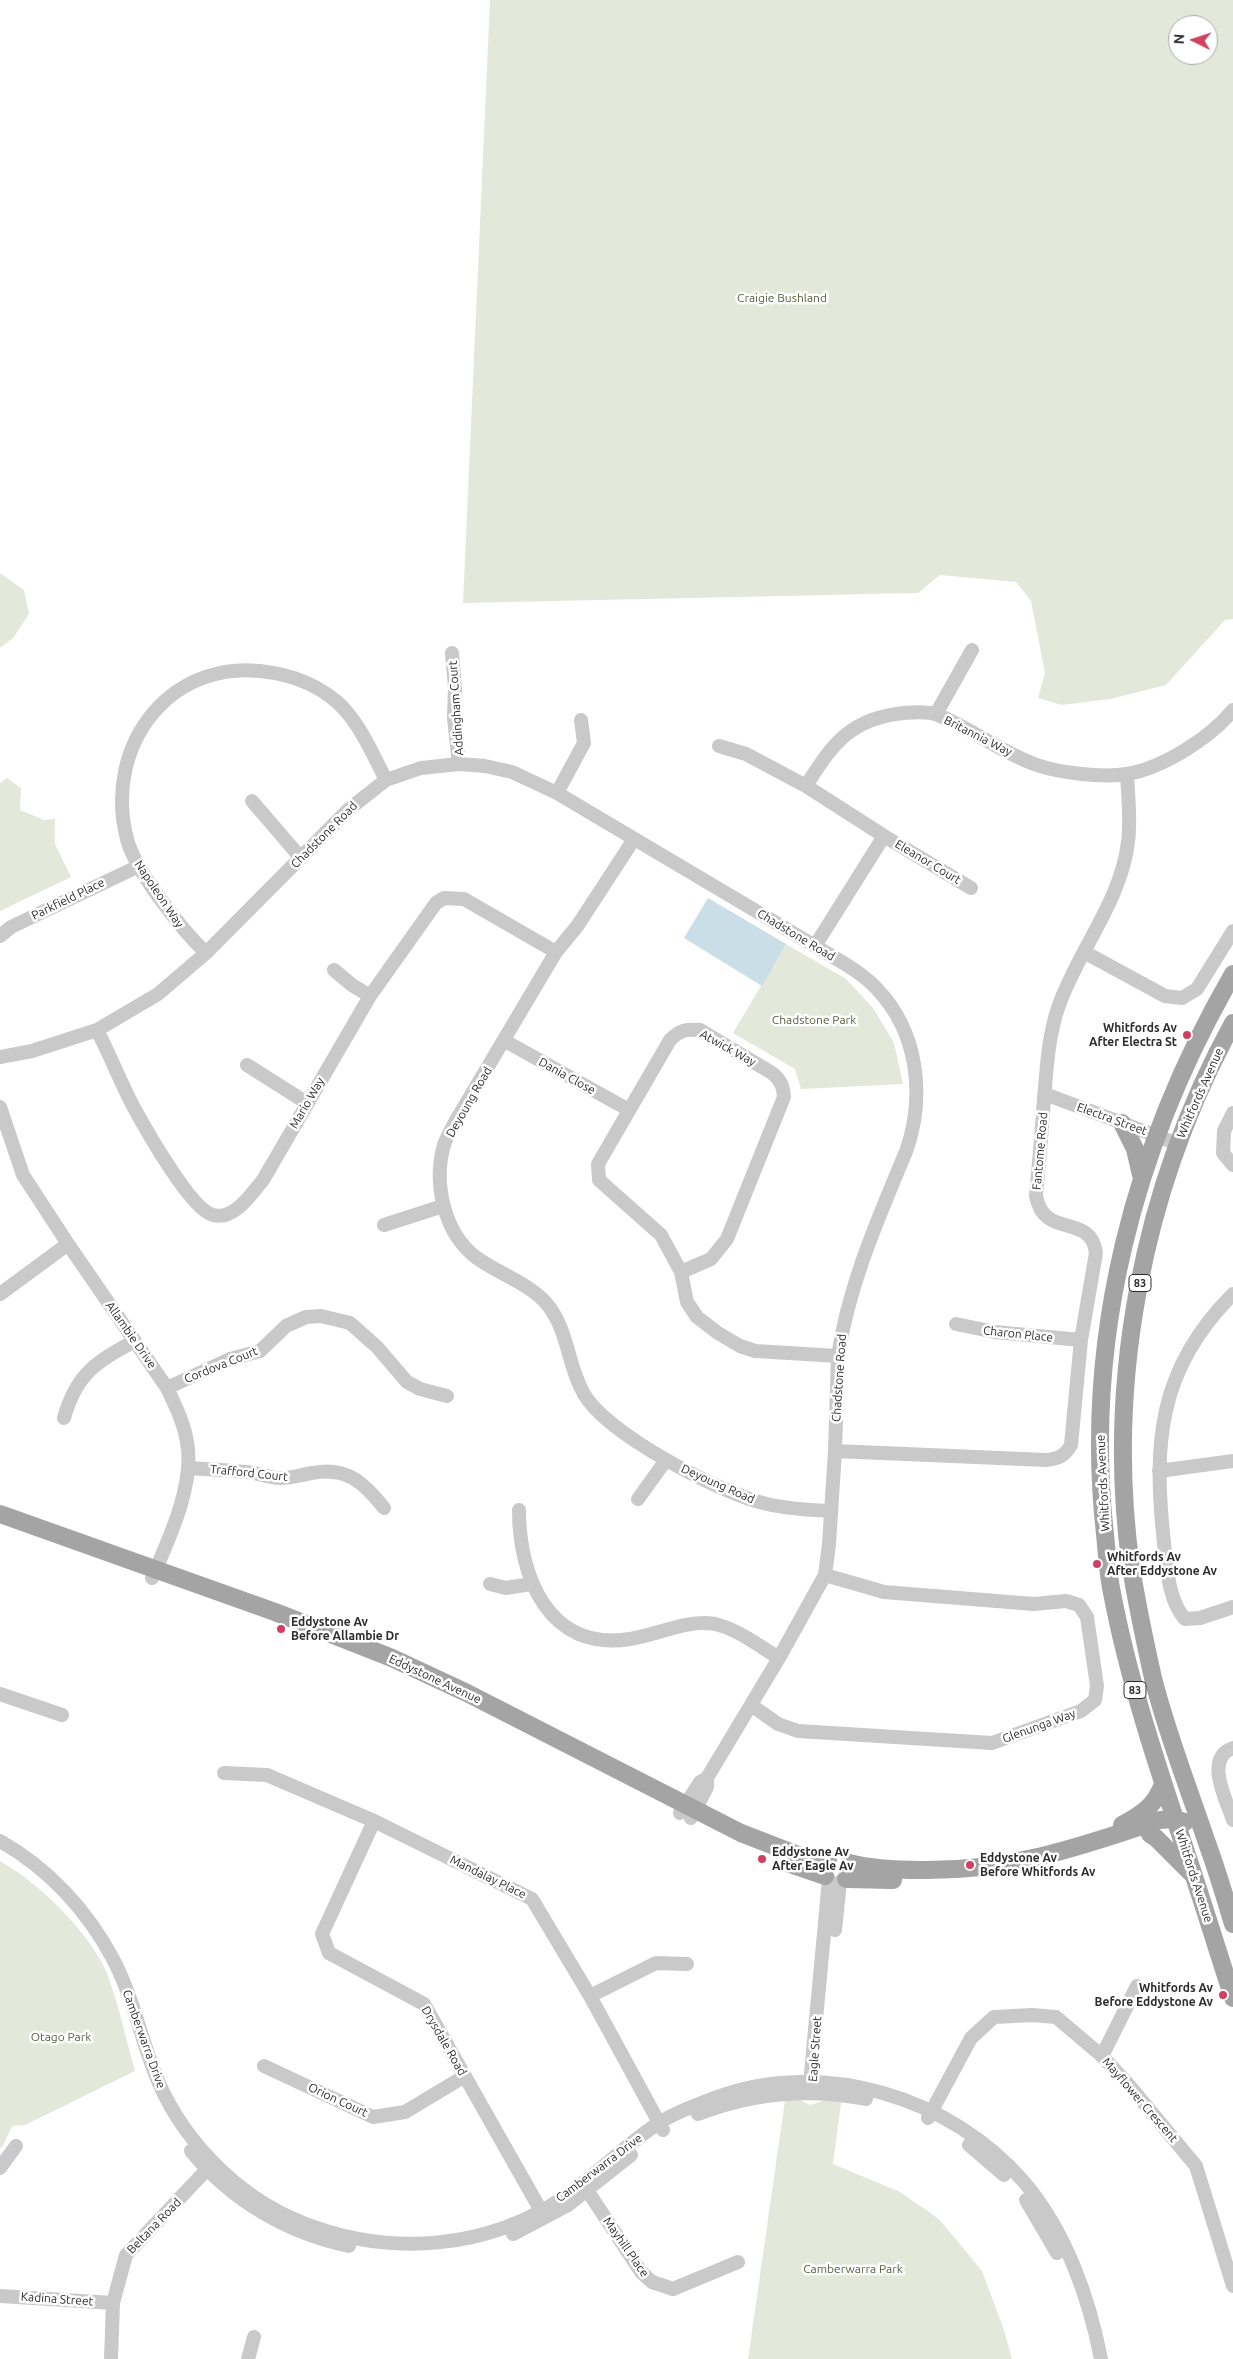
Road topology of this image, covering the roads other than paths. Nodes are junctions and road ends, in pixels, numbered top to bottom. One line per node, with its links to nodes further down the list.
1 (972, 650): 4 (street)
2 (452, 653): 7 (street, Addingham Court)
3 (1233, 710): 8 (street, Britannia Way)
4 (936, 714): 8 (street, Britannia Way); 10 (street, Britannia Way)
5 (581, 720): 11 (street)
6 (719, 746): 10 (street)
7 (460, 764): 9 (street, Chadstone Road); 11 (street, Chadstone Road)
8 (1127, 774): 22 (street, Fantome Road)
9 (386, 780): 15 (street, Chadstone Road); 16 (street, Napoleon Way)
10 (806, 786): 13 (street)
11 (557, 793): 14 (street, Chadstone Road)
12 (252, 801): 15 (street)
13 (884, 836): 17 (street, Eleanor Court); 20 (street)
14 (634, 839): 20 (street, Chadstone Road); 21 (street, Deyoung Road)
15 (301, 858): 23 (street, Chadstone Road)
16 (139, 866): 19 (street, Parkfield Place); 23 (street, Napoleon Way)
17 (971, 888)
18 (1233, 932): 22 (street)
19 (0, 936)
20 (815, 946): 51 (street, Chadstone Road)
21 (556, 952): 26 (street, Mario Way); 29 (street, Deyoung Road)
22 (1084, 952): 32 (street, Fantome Road)
23 (206, 953): 28 (street, Chadstone Road)
24 (334, 970): 26 (street)
25 (1233, 974): 38 (main road, Whitfords Avenue / 83)
26 (370, 996): 33 (street, Mario Way)
27 (1233, 1023): 39 (main road, Whitfords Avenue / 83)
28 (97, 1030): 30 (street, Chadstone Road); 33 (street, Mario Way)
29 (505, 1041): 35 (street, Dania Close); 42 (street, Deyoung Road)
30 (0, 1057)
31 (247, 1065): 33 (street)
32 (1045, 1094): 37 (street, Electra Street); 49 (street, Fantome Road)
33 (307, 1103)
34 (0, 1107): 44 (street, Allambie Drive)
35 (629, 1110): 45 (street, Atwick Way); 45 (street, Atwick Way)
36 (1233, 1113): 40 (street)
37 (1122, 1123): 38 (street, Electra Street); 41 (main road)
38 (1156, 1135): 39 (street, Electra Street); 41 (main road, Whitfords Avenue / 83)
39 (1178, 1144): 78 (main road, Whitfords Avenue / 83)
40 (1233, 1165)
41 (1141, 1178): 77 (main road, Whitfords Avenue / 83)
42 (443, 1206): 43 (street); 56 (street, Deyoung Road)
43 (384, 1226)
44 (68, 1244): 46 (street); 50 (street, Allambie Drive)
45 (681, 1272): 51 (street, Atwick Way)
46 (0, 1294)
47 (1233, 1294): 59 (street)
48 (956, 1324): 49 (street, Charon Place)
49 (1081, 1340): 55 (street, Fantome Road)
50 (135, 1341): 52 (street, Allambie Drive); 54 (street)
51 (838, 1356): 55 (street, Chadstone Road)
52 (167, 1388): 53 (street, Cordova Court); 58 (street, Allambie Drive)
53 (447, 1396)
54 (64, 1418)
55 (835, 1451): 63 (street, Chadstone Road)
56 (666, 1460): 60 (street, Deyoung Road); 63 (street, Deyoung Road)
57 (1233, 1461): 59 (street)
58 (189, 1468): 61 (street, Trafford Court); 66 (street, Allambie Drive)
59 (1159, 1470): 70 (street)
60 (638, 1499)
61 (384, 1508)
62 (519, 1510): 69 (street)
63 (830, 1511): 67 (street, Chadstone Road)
64 (0, 1514): 66 (main road, Eddystone Avenue)
65 (0, 1524): 66 (main road, Eddystone Avenue)
66 (154, 1574): 79 (main road, Eddystone Avenue)
67 (825, 1575): 71 (street, Chadstone Road); 73 (street, Glenunga Way)
68 (490, 1584): 69 (street)
69 (531, 1584): 71 (street)
70 (1233, 1607)
71 (779, 1658): 73 (street, Chadstone Road)
72 (0, 1694): 74 (street)
73 (751, 1705): 79 (street, Chadstone Road)
74 (62, 1715)
75 (1233, 1748): 81 (street)
76 (224, 1773): 82 (street, Mandalay Place)
77 (1163, 1784): 80 (main road, Whitfords Avenue / 83); 87 (main road)
78 (1192, 1800): 80 (main road, Eddystone Avenue); 85 (main road, Whitfords Avenue / 83)
79 (687, 1812): 88 (main road, Eddystone Avenue)
80 (1176, 1820): 83 (main road, Eddystone Avenue); 85 (main road); 87 (main road, Eddystone Avenue); 89 (main road, Whitfords Avenue / 83)
81 (1233, 1820)
82 (374, 1821): 93 (street, Mandalay Place); 97 (street, Drysdale Road)
83 (1150, 1834): 88 (main road, Eddystone Avenue); 89 (main road)
84 (0, 1841): 102 (street, Camberwarra Drive)
85 (1208, 1844): 90 (main road, Whitfords Avenue / 83)
86 (0, 1851): 102 (street, Camberwarra Drive)
87 (1051, 1855): 88 (main road, Eddystone Avenue)
88 (836, 1873): 98 (street, Eagle Street)
89 (1194, 1876): 94 (main road, Whitfords Avenue / 83)
90 (1233, 1924)
91 (687, 1964): 93 (street)
92 (1137, 1986): 95 (street)
93 (590, 1996): 100 (street, Mandalay Place)
94 (1233, 1998)
95 (1102, 2056): 99 (street, Mayflower Crescent); 107 (street, Mayflower Crescent)
96 (264, 2066): 97 (street, Orion Court)
97 (465, 2076): 105 (street, Drysdale Road)
98 (814, 2086): 99 (street, Camberwarra Drive); 100 (street, Camberwarra Drive)
99 (929, 2115): 113 (street, Camberwarra Drive); 114 (street, Camberwarra Drive)
100 (661, 2127): 104 (street, Camberwarra Drive)
101 (16, 2146): 103 (street)
102 (210, 2166): 105 (street, Camberwarra Drive); 109 (street, Beltana Road)
103 (0, 2168)
104 (585, 2187): 105 (street, Camberwarra Drive); 106 (street, Mayhill Place)
105 (542, 2214)
106 (738, 2262)
107 (1233, 2286)
108 (0, 2296): 109 (street, Kadina Street)
109 (113, 2303): 111 (street, Beltana Road)
110 (254, 2337): 112 (street)
111 (111, 2359)
112 (248, 2359)
113 (1091, 2359)
114 (1101, 2359)

